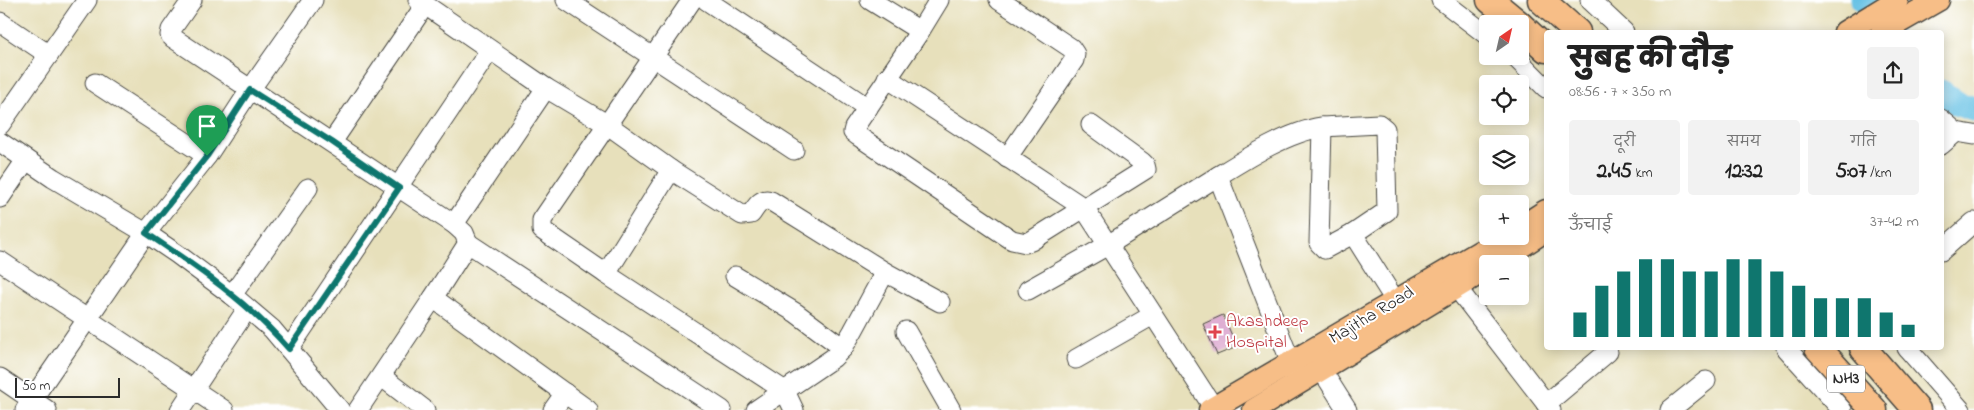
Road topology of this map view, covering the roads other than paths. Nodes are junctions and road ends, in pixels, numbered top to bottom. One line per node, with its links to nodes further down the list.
1 (87, 0): 28 (street)
2 (192, 0): 35 (street)
3 (313, 0): 35 (street)
4 (566, 0): 29 (street)
5 (692, 0): 29 (street)
6 (706, 0): 36 (street)
7 (870, 0): 24 (street)
8 (939, 0): 24 (street)
9 (999, 0): 48 (street)
10 (1441, 0): 20 (street)
11 (1490, 0): 17 (highway)
12 (1542, 0): 21 (highway)
13 (1590, 0): 22 (street)
14 (1932, 1): 16 (main road)
15 (422, 2): 27 (street); 44 (street)
16 (1903, 9): 19 (main road)
17 (1509, 15)
18 (0, 22): 28 (street)
19 (1874, 26): 23 (main road)
20 (1479, 29)
21 (1575, 30)
22 (1622, 30)
23 (1855, 30)
24 (920, 31): 31 (street)
25 (1529, 33): 26 (highway)
26 (1544, 47)
27 (490, 50): 34 (street); 53 (street)
28 (48, 55): 38 (street)
29 (653, 57): 39 (street); 46 (street)
30 (1523, 65): 33 (street)
31 (887, 78): 36 (street); 48 (street)
32 (95, 83): 47 (street)
33 (1544, 86)
34 (546, 88): 39 (street); 59 (street)
35 (250, 90): 44 (street); 47 (street)
36 (868, 108): 55 (street)
37 (1944, 121): 42 (street)
38 (0, 125)
39 (608, 125): 50 (street); 70 (street)
40 (1091, 125): 55 (street)
41 (1322, 127): 51 (street); 62 (street); 62 (street)
42 (1965, 134): 45 (street)
43 (0, 142): 49 (street)
44 (332, 142): 53 (street)
45 (1944, 144)
46 (794, 150)
47 (207, 156): 61 (street)
48 (1007, 158): 55 (street)
49 (26, 160): 54 (street); 61 (street)
50 (672, 170): 69 (street); 70 (street)
51 (1218, 176): 64 (street); 92 (street)
52 (308, 188): 75 (street)
53 (399, 188): 59 (street); 84 (street)
54 (0, 198)
55 (1084, 208): 64 (street)
56 (1544, 212): 57 (main road)
57 (1529, 222)
58 (1974, 222): 66 (street)
59 (454, 224): 63 (street)
60 (1544, 231): 67 (main road)
61 (146, 233): 75 (street); 81 (street)
62 (1354, 234): 79 (street)
63 (468, 244): 76 (street); 110 (street)
64 (1108, 245): 74 (street); 80 (street)
65 (1494, 245): 79 (main road, Majitha Road)
66 (1944, 248)
67 (1508, 255)
68 (0, 261): 81 (street)
69 (885, 272): 77 (street); 83 (street)
70 (606, 274): 97 (street)
71 (1479, 274): 73 (main road, Majitha Road)
72 (735, 276): 83 (street)
73 (1456, 288): 79 (main road, Majitha Road); 100 (street)
74 (1028, 290)
75 (232, 295): 78 (street)
76 (433, 298): 93 (street); 98 (street)
77 (940, 302)
78 (248, 309): 84 (street); 96 (street)
79 (1401, 310): 91 (main road, Majitha Road); 92 (main road, Majitha Road)
80 (1153, 315): 90 (street); 102 (street)
81 (87, 318): 96 (street); 99 (street)
82 (906, 331): 101 (street)
83 (843, 348): 97 (street)
84 (289, 349): 105 (street)
85 (1788, 350): 116 (street)
86 (1820, 350): 117 (highway, NH3)
87 (1865, 350): 118 (highway, NH3)
88 (1909, 350): 119 (street)
89 (1608, 352): 100 (street)
90 (1076, 359)
91 (1321, 369): 92 (main road, Majitha Road); 114 (street)
92 (1296, 373): 102 (main road, Majitha Road); 113 (main road, Majitha Road)
93 (382, 377): 106 (street); 107 (street)
94 (0, 378): 99 (street)
95 (1706, 381): 115 (street)
96 (194, 390): 103 (street); 104 (street)
97 (784, 391): 111 (street); 112 (street)
98 (565, 393): 108 (street); 109 (street)
99 (35, 407)
100 (1549, 407)
101 (948, 409)
102 (1213, 409)
103 (180, 410)
104 (224, 410)
105 (340, 410)
106 (358, 410)
107 (425, 410)
108 (553, 410)
109 (588, 410)
110 (722, 410)
111 (756, 410)
112 (794, 410)
113 (1254, 410)
114 (1348, 410)
115 (1670, 410)
116 (1842, 410)
117 (1874, 410)
118 (1917, 410)
119 (1961, 410)

